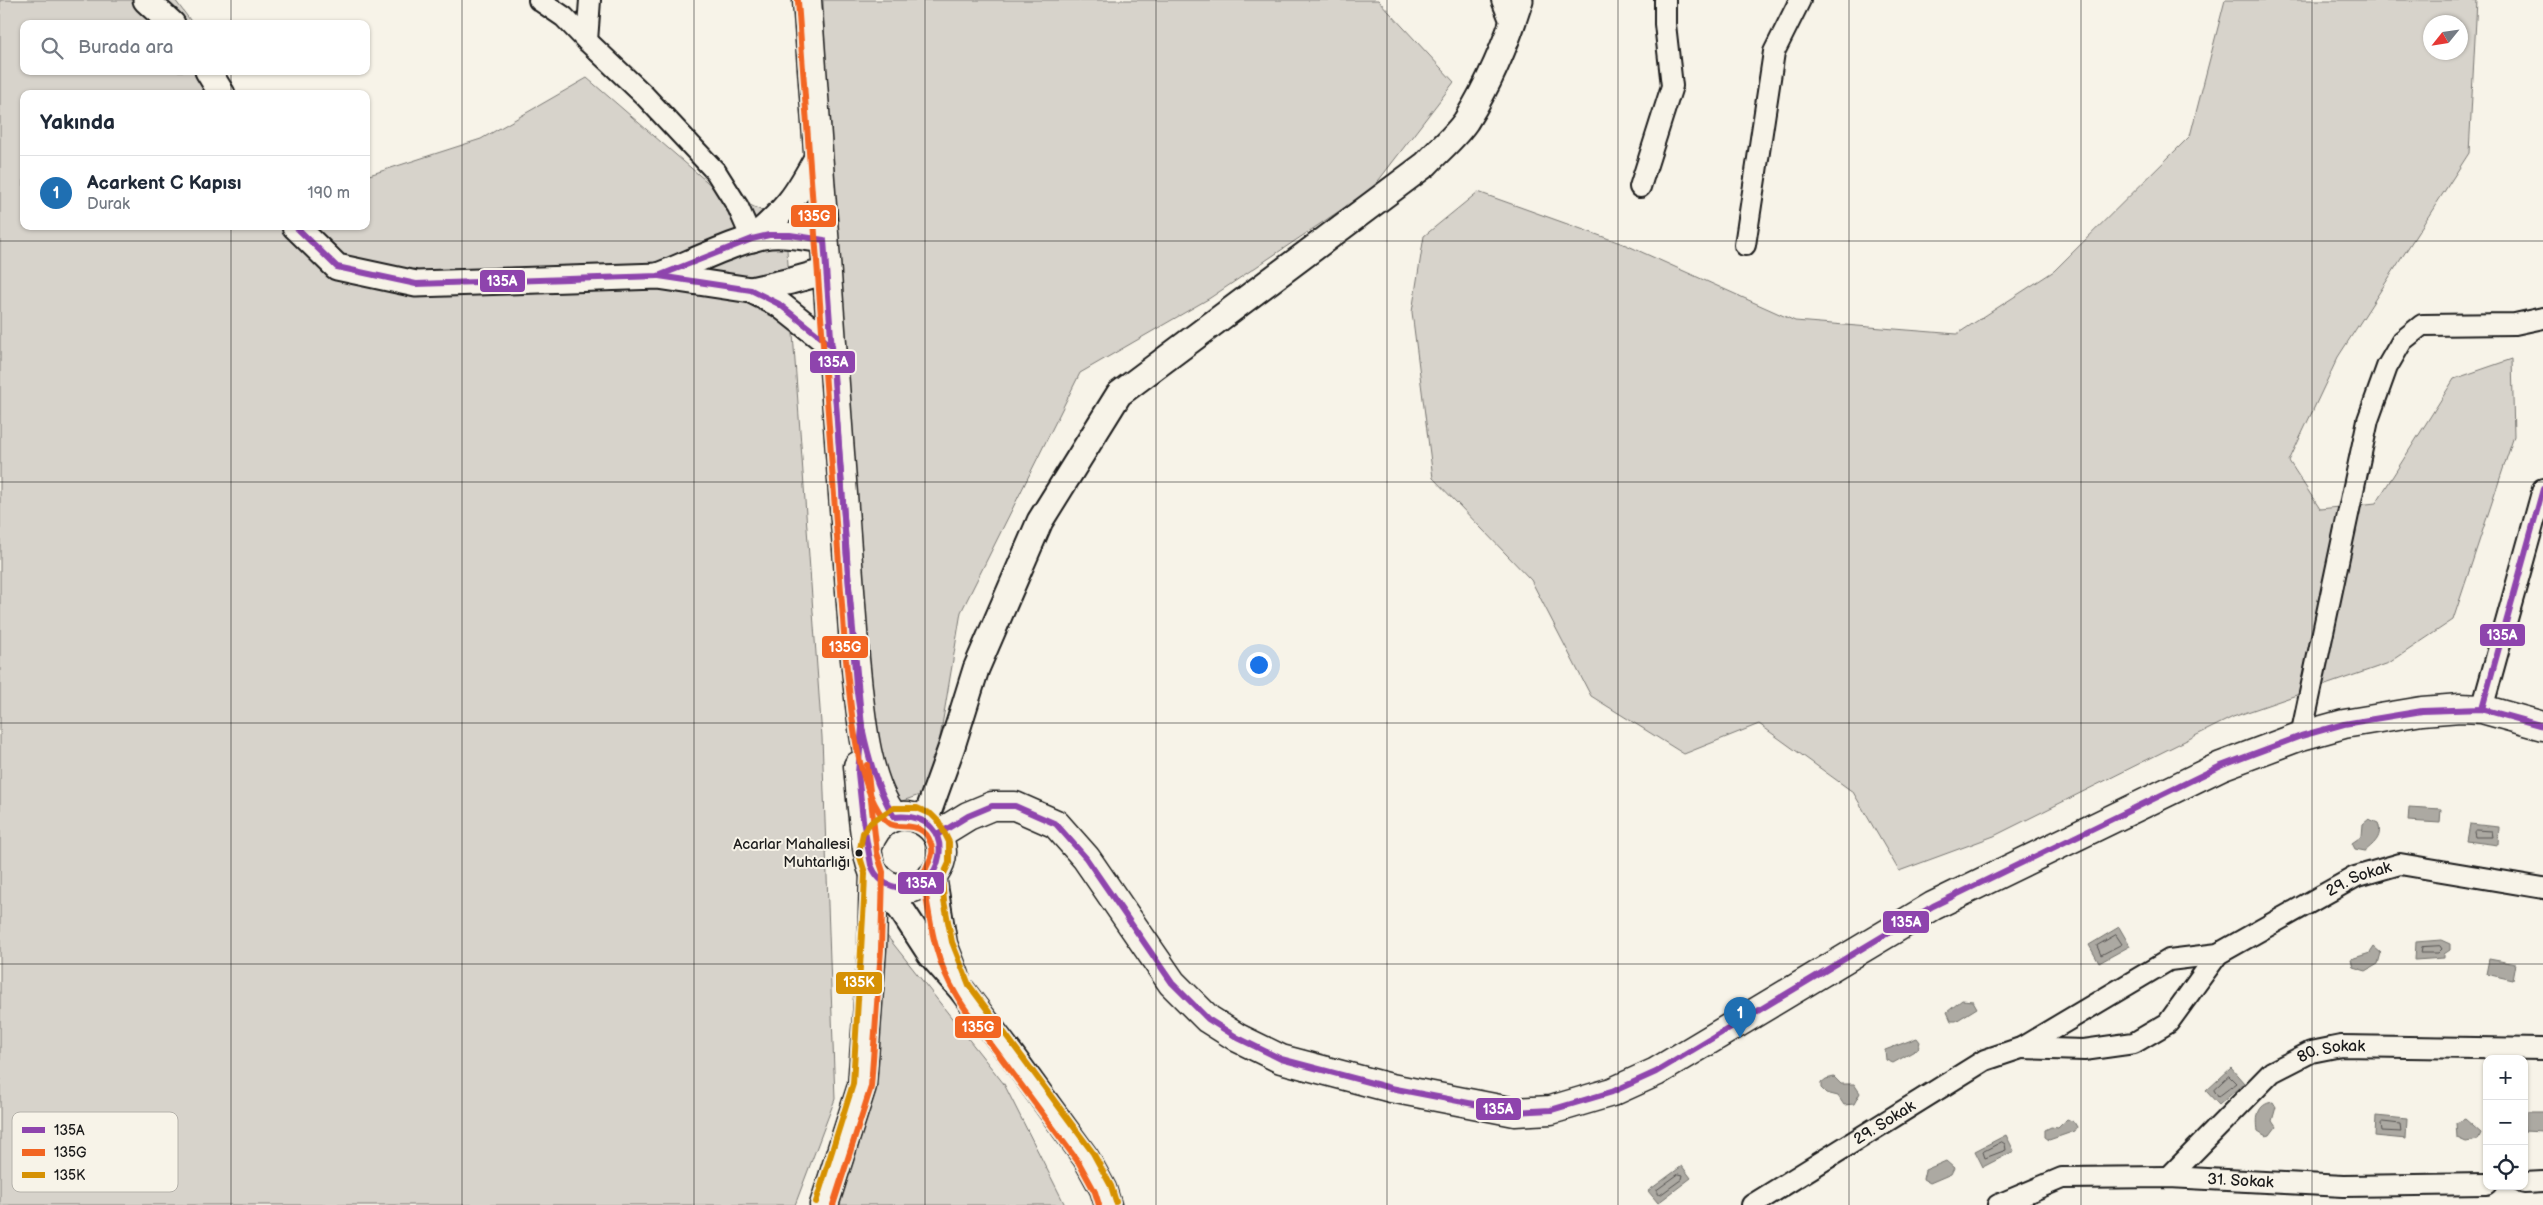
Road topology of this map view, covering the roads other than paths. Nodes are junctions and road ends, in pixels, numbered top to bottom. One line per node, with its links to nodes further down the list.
1 (146, 0): 9 (street)
2 (539, 0): 11 (street)
3 (590, 0): 11 (street)
4 (807, 0): 14 (main road)
5 (1502, 0): 10 (street)
6 (1520, 0): 10 (street)
7 (1665, 0): 15 (street)
8 (1800, 0): 19 (street)
9 (168, 20)
10 (1512, 25): 31 (street)
11 (586, 41): 17 (street)
12 (210, 75): 13 (street)
13 (220, 90)
14 (818, 156): 17 (street); 18 (main road)
15 (1640, 187)
16 (299, 230): 21 (street)
17 (752, 239): 18 (street); 21 (street)
18 (824, 240): 20 (main road)
19 (1744, 245)
20 (827, 271): 22 (street); 24 (main road)
21 (658, 276): 22 (street)
22 (751, 290): 24 (street)
23 (2543, 318): 29 (street)
24 (832, 346): 28 (main road)
25 (2543, 489): 26 (street)
26 (2482, 709): 27 (main road); 29 (main road)
27 (2543, 726)
28 (862, 729): 30 (main road); 32 (main road)
29 (2301, 736): 31 (main road)
30 (894, 817): 31 (main road); 32 (main road)
31 (931, 828): 33 (main road)
32 (871, 859): 33 (main road); 36 (street); 43 (main road)
33 (933, 876): 36 (street)
34 (2543, 888): 35 (street, 29. Sokak)
35 (2218, 954): 37 (street, 29. Sokak); 37 (street, 29. Sokak)
36 (961, 989): 44 (street)
37 (2021, 1048): 45 (street, 29. Sokak)
38 (2543, 1049): 39 (street, 80. Sokak)
39 (2169, 1177): 42 (street, 31. Sokak); 46 (street, 31. Sokak)
40 (2543, 1182): 41 (street)
41 (2528, 1183)
42 (2483, 1184)
43 (824, 1205)
44 (1108, 1205)
45 (1752, 1205)
46 (1998, 1205)

